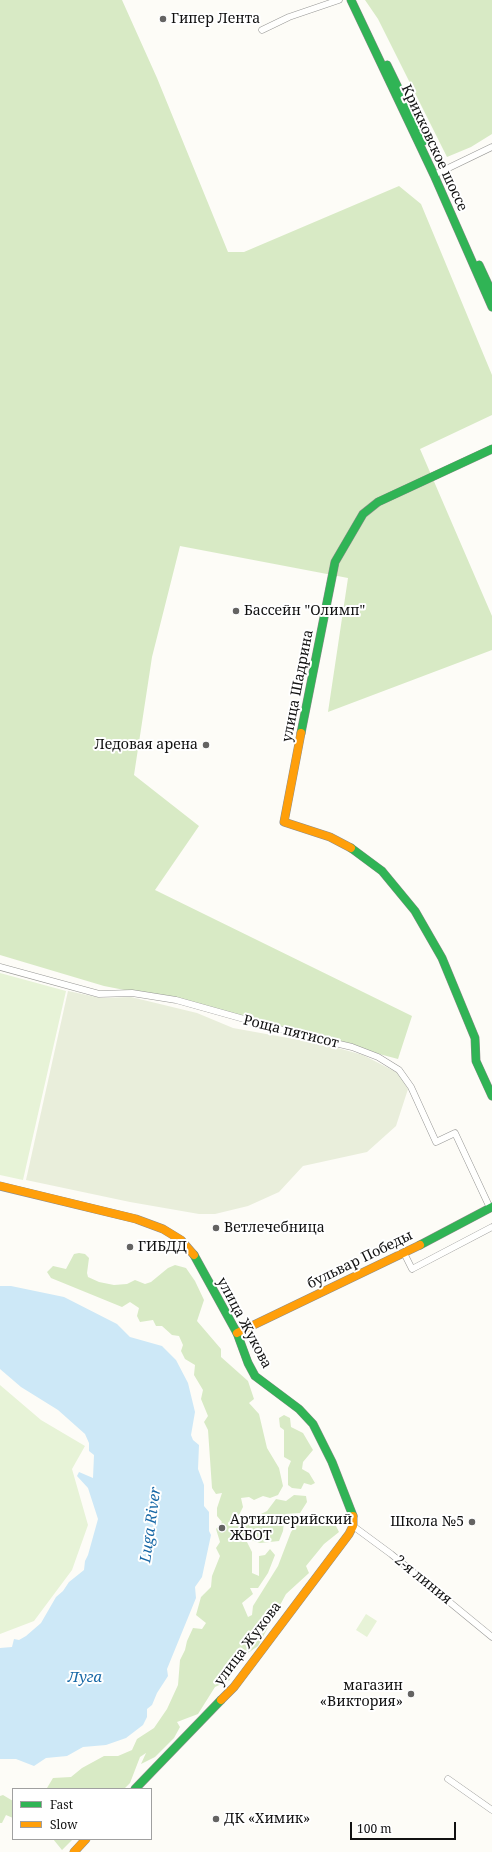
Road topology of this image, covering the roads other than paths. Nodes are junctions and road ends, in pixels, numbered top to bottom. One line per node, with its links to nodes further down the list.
1 (339, 0): 4 (street)
2 (351, 0): 6 (street, Крикковское шоссе)
3 (356, 0): 6 (street)
4 (262, 30)
5 (492, 147): 6 (street)
6 (436, 174): 7 (street); 8 (street, Крикковское шоссе)
7 (492, 293)
8 (492, 307)
9 (492, 449): 11 (street, улица Шадрина)
10 (0, 967): 13 (street, Роща пятисот)
11 (492, 1096)
12 (0, 1186): 16 (street, улица Жукова)
13 (491, 1208): 15 (street, бульвар Победы)
14 (492, 1227): 15 (street)
15 (404, 1253): 16 (street, бульвар Победы)
16 (237, 1333): 17 (street, улица Жукова)
17 (353, 1526): 18 (street, 2-я линия); 20 (street, улица Жукова)
18 (492, 1637)
19 (448, 1779): 21 (street)
20 (136, 1788)
21 (492, 1810)
22 (85, 1840): 23 (street)
23 (74, 1852)

